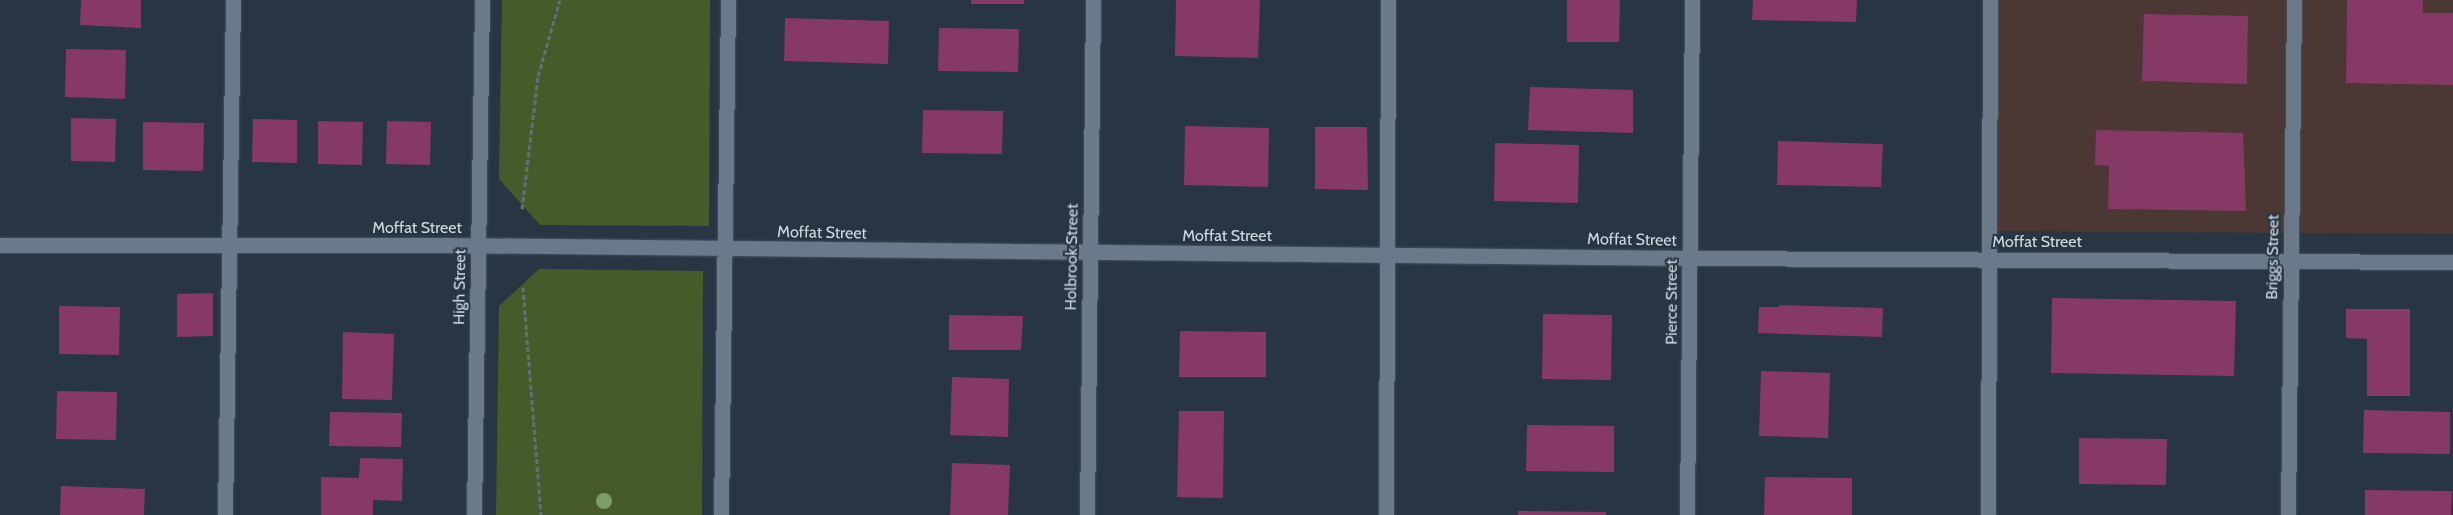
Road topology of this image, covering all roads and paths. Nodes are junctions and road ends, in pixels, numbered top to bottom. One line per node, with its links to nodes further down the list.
1 (233, 0): 12 (street)
2 (482, 0): 13 (street, High Street)
3 (560, 0): 10 (path)
4 (728, 0): 14 (street)
5 (1093, 0): 15 (street, Holbrook Street)
6 (1388, 0): 16 (street)
7 (1692, 0): 17 (street, Pierce Street)
8 (1990, 0): 18 (street)
9 (2294, 0): 19 (street, Briggs Street)
10 (522, 209)
11 (0, 245): 12 (street, Moffat Street)
12 (231, 245): 13 (street, Moffat Street); 22 (street)
13 (478, 246): 14 (street, Moffat Street); 23 (street, High Street)
14 (726, 249): 15 (street, Moffat Street); 25 (street)
15 (1089, 253): 16 (street, Moffat Street); 26 (street, Holbrook Street)
16 (1387, 255): 17 (street, Moffat Street); 27 (street)
17 (1690, 258): 18 (street, Moffat Street); 28 (street, Pierce Street)
18 (1989, 259): 19 (street, Moffat Street); 29 (street)
19 (2291, 261): 20 (street, Moffat Street); 30 (street, Briggs Street)
20 (2453, 262)
21 (523, 287): 24 (path)
22 (225, 515)
23 (474, 515)
24 (541, 515)
25 (721, 515)
26 (1087, 515)
27 (1386, 515)
28 (1687, 515)
29 (1988, 515)
30 (2288, 515)

